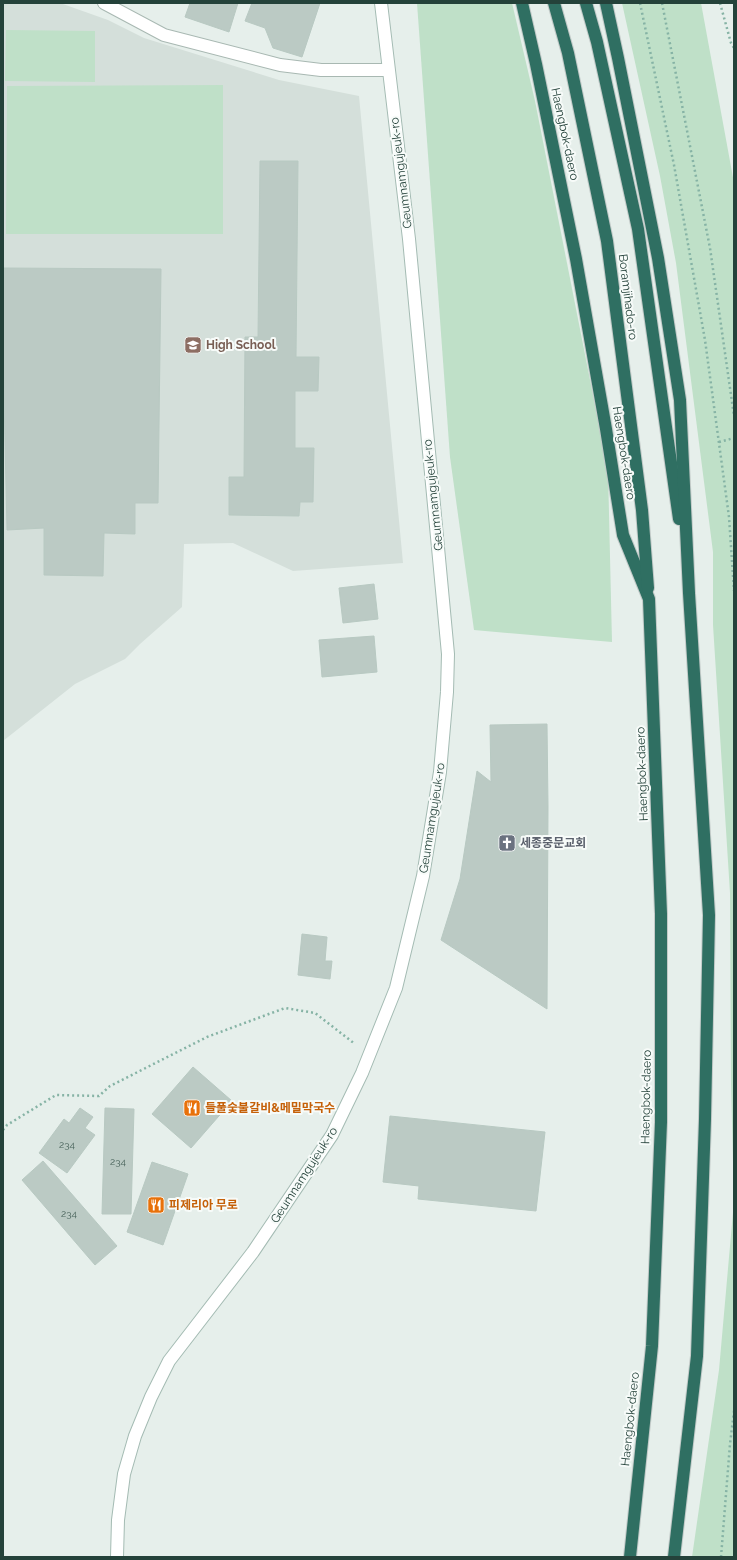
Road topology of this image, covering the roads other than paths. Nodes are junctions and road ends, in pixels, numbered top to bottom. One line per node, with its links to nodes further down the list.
1 (104, 3): 7 (main road)
2 (381, 3): 7 (main road, Geumnamgujeuk-ro)
3 (522, 3): 9 (highway, Haengbok-daero)
4 (554, 3): 9 (highway, Boramjihado-ro)
5 (586, 3): 8 (highway, Boramjihado-ro)
6 (606, 3): 8 (highway)
7 (388, 70): 10 (main road, Geumnamgujeuk-ro)
8 (689, 593): 12 (highway)
9 (649, 599): 11 (highway, Haengbok-daero)
10 (117, 1557)
11 (630, 1557)
12 (674, 1557)

